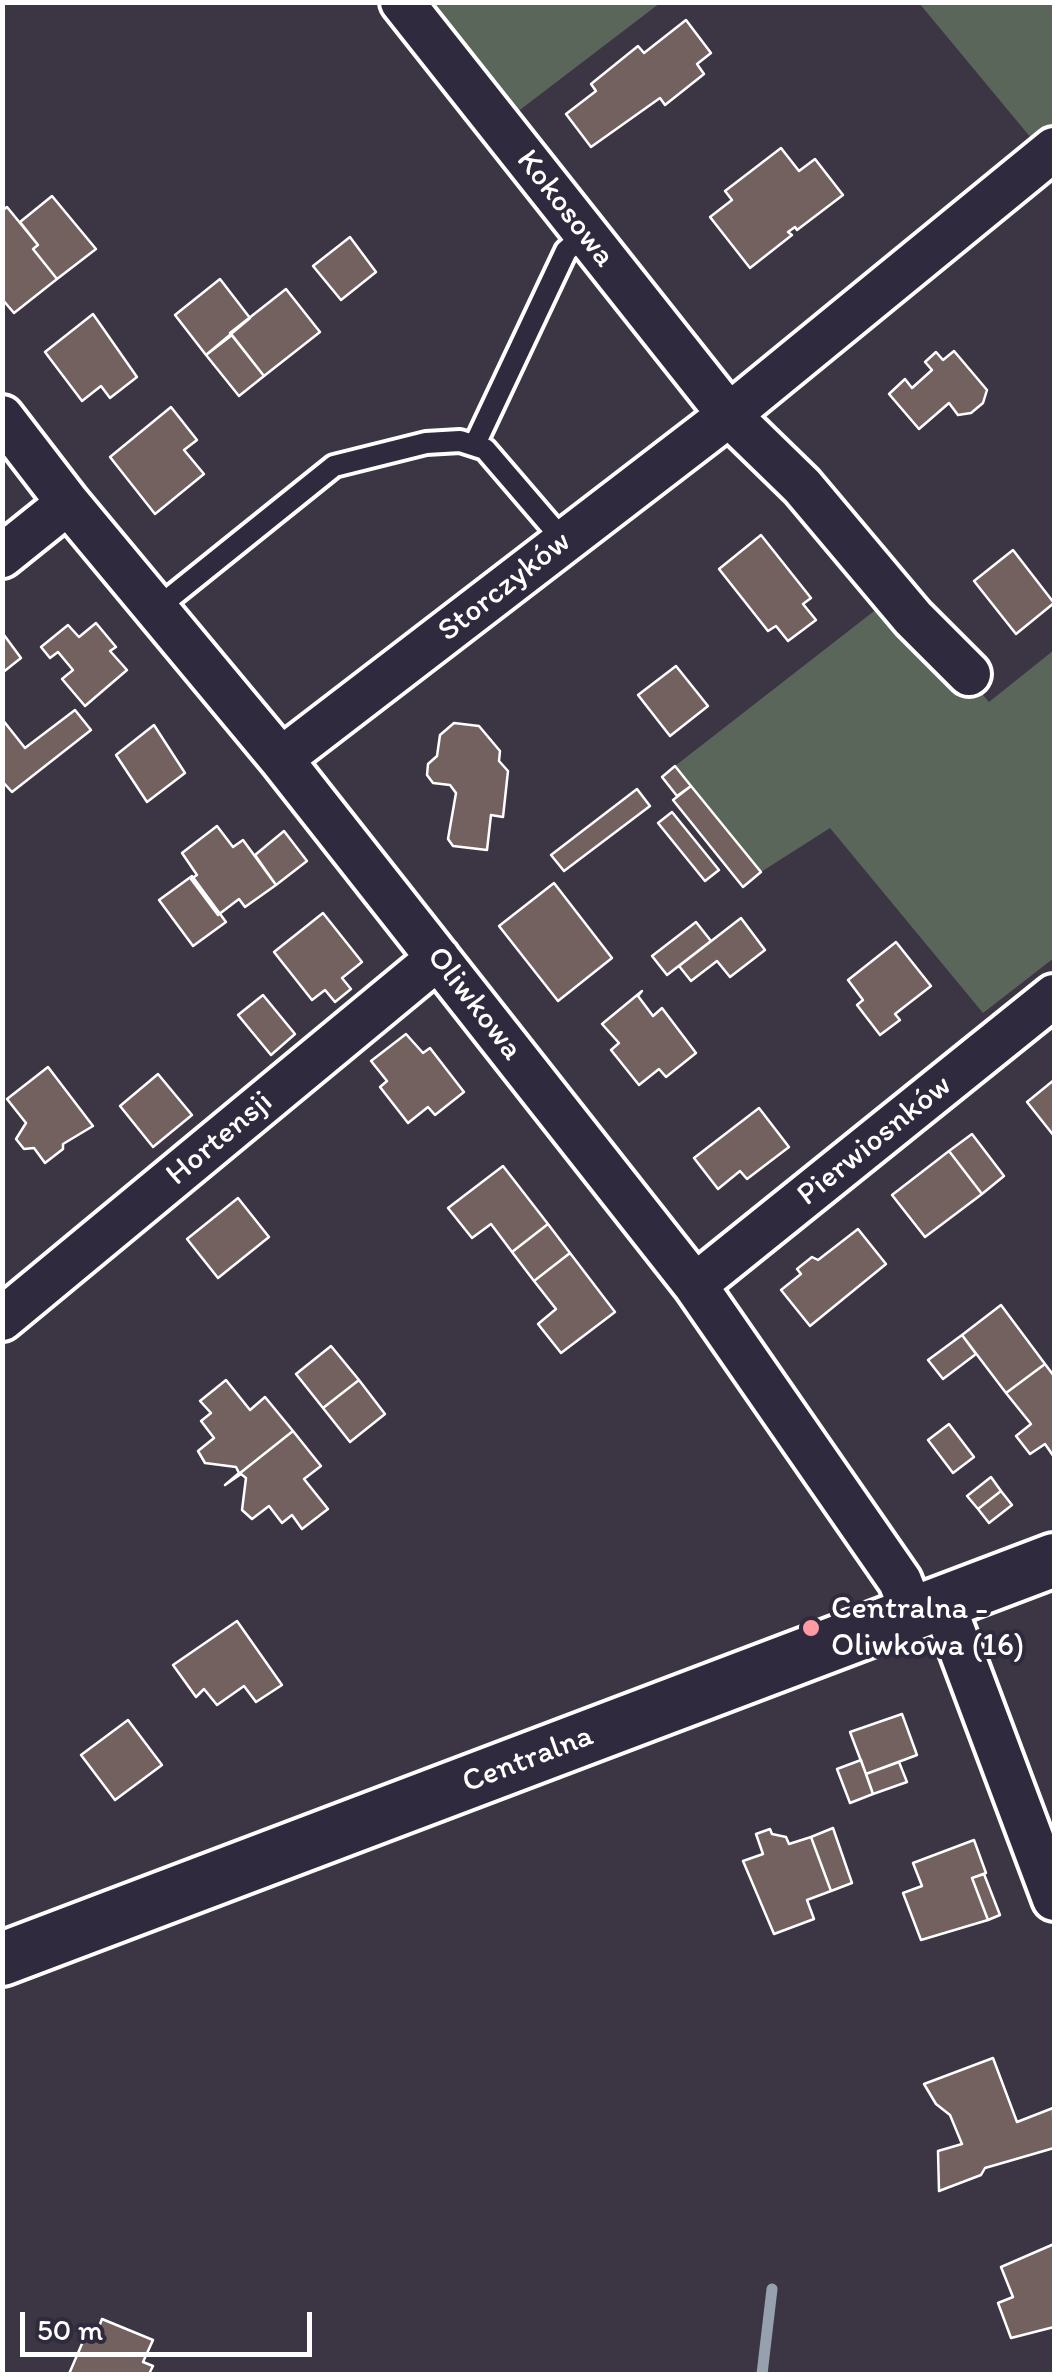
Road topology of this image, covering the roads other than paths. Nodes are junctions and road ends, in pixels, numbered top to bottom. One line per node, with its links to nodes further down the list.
1 (402, 2): 3 (street, Kokosowa)
2 (1052, 157): 4 (street, Storczyków)
3 (585, 234): 4 (street, Kokosowa); 6 (lane)
4 (729, 415): 8 (street, Storczyków); 11 (street)
5 (2, 417): 7 (street, Oliwkowa)
6 (475, 444): 8 (lane); 10 (lane)
7 (68, 504): 9 (street); 10 (street, Oliwkowa)
8 (564, 541): 12 (street, Storczyków)
9 (2, 556)
10 (156, 609): 12 (street, Oliwkowa)
11 (969, 674)
12 (281, 758): 13 (street, Oliwkowa)
13 (438, 958): 15 (street, Oliwkowa); 16 (street, Hortensji)
14 (1054, 996): 15 (street, Pierwiosnków)
15 (696, 1285): 18 (street, Oliwkowa)
16 (2, 1320)
17 (1054, 1560): 18 (street, Centralna)
18 (928, 1609): 19 (street, Oliwkowa); 20 (street, Centralna)
19 (1054, 1899)
20 (2, 1959)

